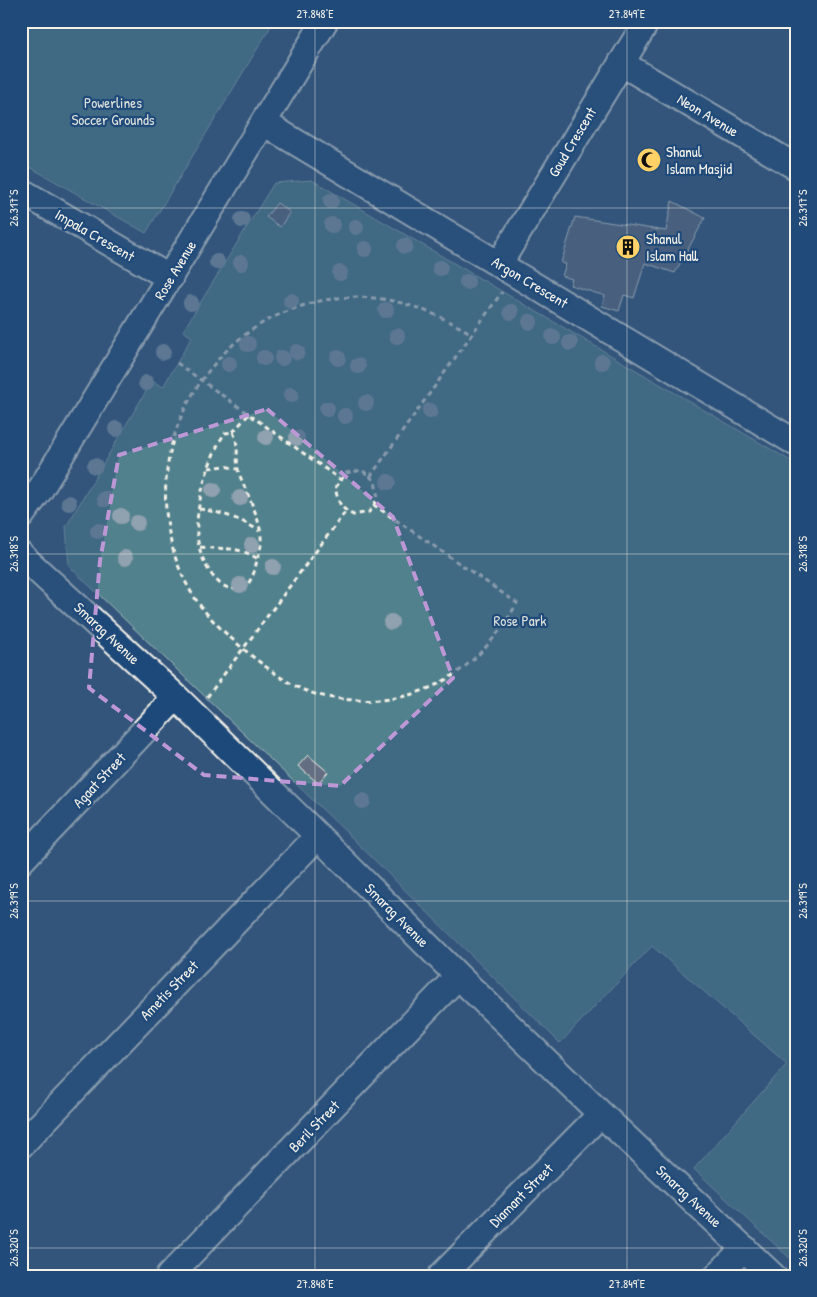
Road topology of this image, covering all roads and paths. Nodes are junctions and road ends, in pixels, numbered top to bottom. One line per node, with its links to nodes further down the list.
1 (325, 21): 4 (street, Rose Avenue)
2 (647, 21): 3 (street, Goud Crescent)
3 (621, 62): 5 (street, Neon Avenue); 7 (street, Goud Crescent)
4 (264, 123): 7 (street, Argon Crescent); 8 (street, Rose Avenue)
5 (796, 167)
6 (21, 191): 8 (street, Impala Crescent)
7 (499, 264): 15 (street, Argon Crescent)
8 (170, 278): 23 (street, Rose Avenue)
9 (503, 292): 10 (path)
10 (472, 334): 12 (path); 18 (path)
11 (177, 363): 12 (path)
12 (201, 380): 13 (path); 28 (path)
13 (249, 414): 14 (path); 19 (path)
14 (232, 432): 16 (path); 17 (path)
15 (796, 443)
16 (209, 468): 17 (path); 21 (path)
17 (237, 469): 24 (path)
18 (370, 477): 19 (path); 20 (path)
19 (341, 480): 22 (path)
20 (374, 505): 22 (path); 28 (path)
21 (199, 509): 24 (path); 25 (path)
22 (346, 511): 28 (path)
23 (21, 516)
24 (259, 531): 27 (path)
25 (200, 547): 27 (path); 27 (path)
26 (21, 555): 29 (street, Smarag Avenue)
27 (258, 559)
28 (242, 648): 29 (path)
29 (185, 705): 30 (street, Smarag Avenue); 31 (street, Agaat Street)
30 (318, 836): 32 (street, Smarag Avenue); 34 (street, Ametis Street)
31 (21, 861)
32 (458, 976): 33 (street, Smarag Avenue); 36 (street, Beril Street)
33 (601, 1114): 35 (street, Smarag Avenue); 37 (street, Diamant Street)
34 (21, 1145)
35 (744, 1248): 38 (street); 39 (street, Smarag Avenue)
36 (169, 1276)
37 (442, 1276)
38 (717, 1276)
39 (773, 1276)

